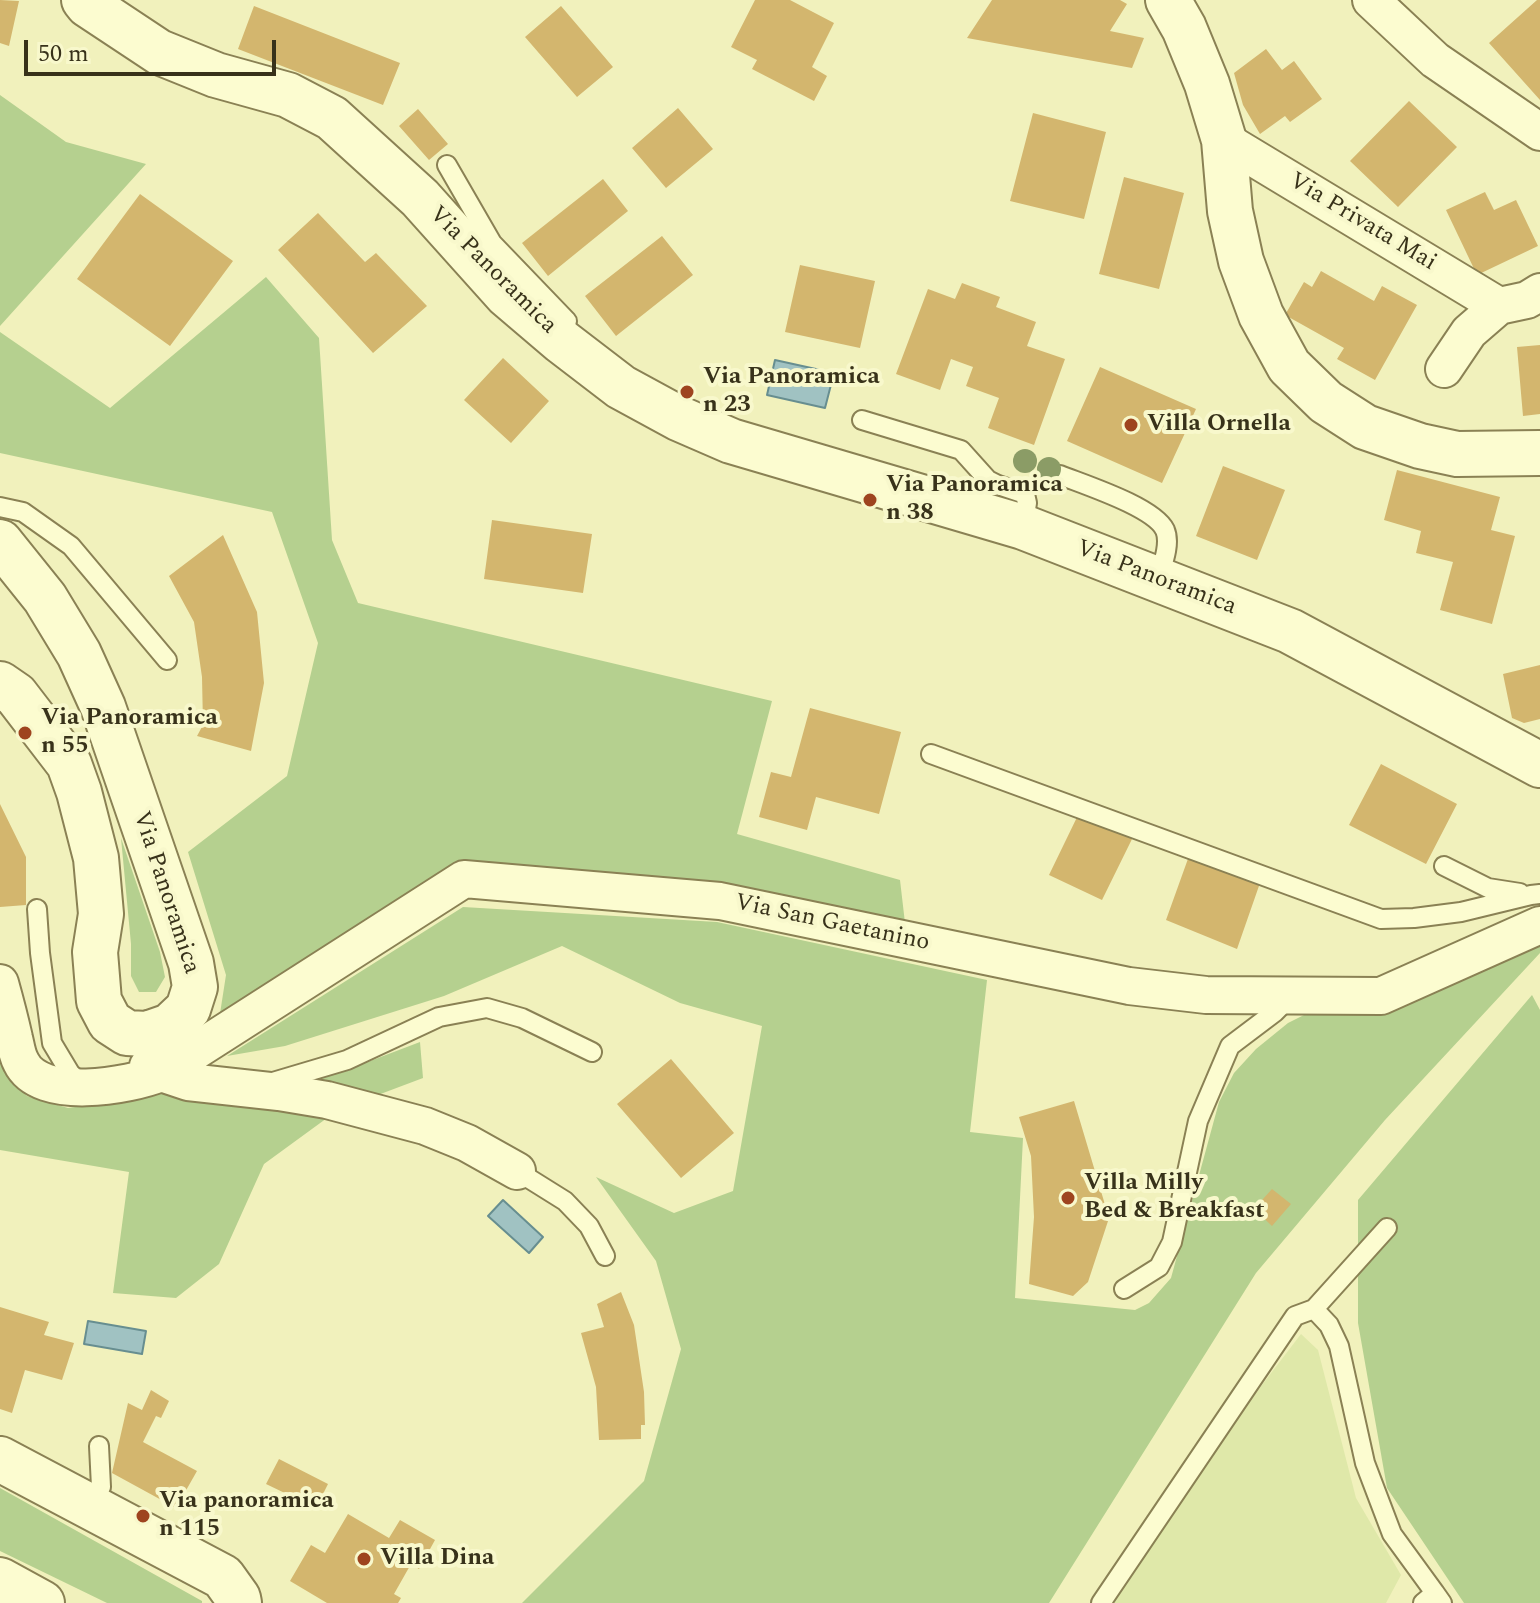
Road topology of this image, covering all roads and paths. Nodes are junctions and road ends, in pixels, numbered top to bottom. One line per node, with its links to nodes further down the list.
1 (84, 0): 9 (street, Via Panoramica)
2 (1168, 0): 5 (street)
3 (1371, 0): 4 (street)
4 (1540, 132)
5 (1224, 140): 8 (street, Via Privata Mai); 12 (street)
6 (447, 165): 9 (lane)
7 (1540, 292): 8 (street)
8 (1499, 306): 10 (street)
9 (569, 347): 15 (street, Via Panoramica)
10 (1444, 369)
11 (862, 420): 15 (lane)
12 (1540, 453)
13 (1060, 475): 17 (lane)
14 (0, 507): 18 (lane)
15 (1023, 527): 17 (street, Via Panoramica)
16 (0, 542): 27 (street, Via Panoramica)
17 (1158, 580): 21 (street, Via Panoramica)
18 (167, 660)
19 (0, 684): 27 (street)
20 (931, 754): 24 (lane)
21 (1540, 765)
22 (1444, 866): 24 (lane)
23 (37, 909): 30 (lane)
24 (1537, 919): 26 (street, Via San Gaetanino)
25 (0, 983): 30 (street, Via San Gaetanino)
26 (1292, 995): 29 (street, Via San Gaetanino); 35 (lane)
27 (127, 1033): 29 (street)
28 (592, 1052): 31 (lane)
29 (161, 1073): 30 (street, Via San Gaetanino); 31 (street)
30 (86, 1088)
31 (251, 1089): 32 (street)
32 (517, 1171): 34 (lane)
33 (1387, 1228): 36 (lane)
34 (605, 1256)
35 (1124, 1289)
36 (1314, 1309): 41 (lane); 44 (lane)
37 (99, 1446): 39 (lane)
38 (0, 1459): 39 (street)
39 (90, 1507): 43 (street)
40 (0, 1580): 42 (street)
41 (1433, 1600)
42 (42, 1603)
43 (239, 1603)
44 (1101, 1603)

